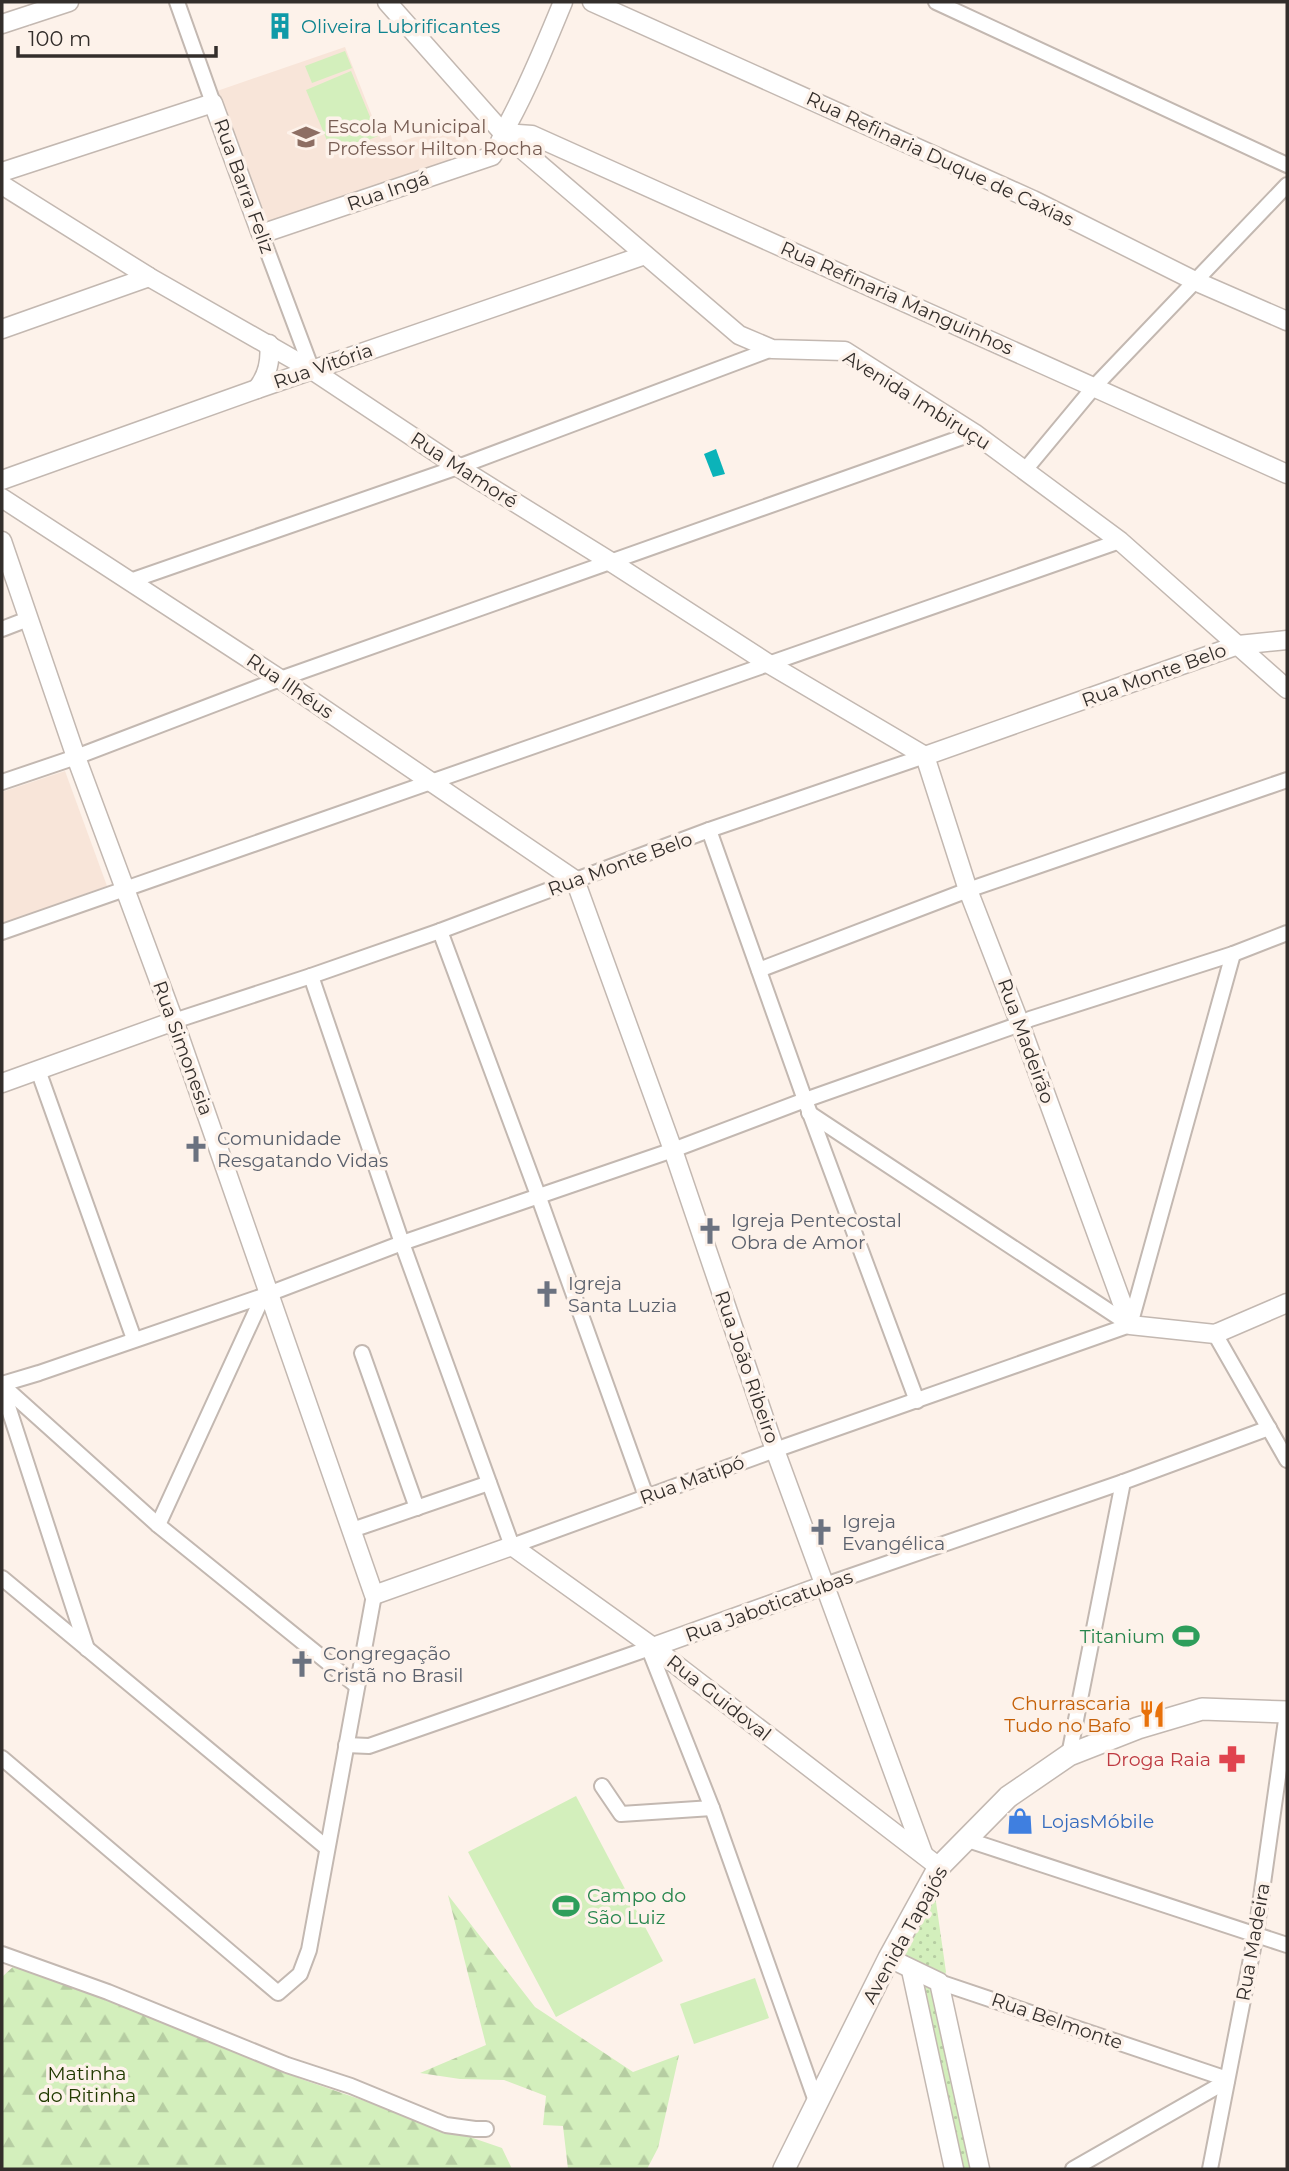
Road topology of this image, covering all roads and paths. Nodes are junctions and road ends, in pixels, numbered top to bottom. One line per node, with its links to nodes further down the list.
1 (69, 2): 7 (street)
2 (177, 2): 8 (street, Rua Barra Feliz)
3 (387, 2): 9 (street, Avenida Imbiruçu)
4 (563, 2): 9 (street, Rua Ingá)
5 (592, 2): 17 (street, Rua Refinaria Duque de Caxias)
6 (936, 2): 10 (street)
7 (2, 24)
8 (213, 103): 11 (street); 14 (street, Rua Barra Feliz)
9 (503, 133): 14 (street, Rua Ingá); 15 (street, Avenida Imbiruçu); 23 (street, Rua Refinaria Manguinhos)
10 (1287, 165)
11 (2, 172)
12 (2, 185): 16 (street, Rua Mamoré)
13 (1287, 185): 17 (street)
14 (261, 234): 22 (street, Rua Barra Feliz)
15 (645, 254): 21 (street, Avenida Imbiruçu); 22 (street, Rua Vitória)
16 (149, 277): 19 (street); 20 (street, Rua Mamoré)
17 (1195, 281): 18 (street, Rua Refinaria Duque de Caxias); 23 (street)
18 (1287, 321)
19 (2, 329)
20 (268, 344): 22 (street, Rua Mamoré); 24 (street)
21 (772, 349): 25 (street, Avenida Imbiruçu); 26 (street)
22 (312, 370): 24 (street, Rua Vitória); 26 (street, Rua Mamoré)
23 (1094, 387): 27 (street); 28 (street, Rua Refinaria Manguinhos)
24 (257, 389): 29 (street, Rua Vitória)
25 (974, 433): 27 (street, Avenida Imbiruçu); 33 (street)
26 (458, 467): 33 (street, Rua Mamoré); 34 (street)
27 (1026, 470): 32 (street, Avenida Imbiruçu)
28 (1287, 474)
29 (9, 477): 30 (street)
30 (5, 504): 34 (street, Rua Ilhéus)
31 (2, 541): 35 (street, Rua Simonesia)
32 (1120, 541): 38 (street, Avenida Imbiruçu); 39 (street)
33 (611, 562): 39 (street, Rua Mamoré); 40 (street)
34 (130, 581): 40 (street, Rua Ilhéus)
35 (28, 619): 36 (street); 42 (street, Rua Simonesia)
36 (2, 629)
37 (1287, 640): 38 (street, Rua Monte Belo)
38 (1238, 645): 41 (street, Avenida Imbiruçu); 43 (street, Rua Monte Belo)
39 (773, 663): 43 (street, Rua Mamoré); 46 (street)
40 (280, 679): 42 (street); 46 (street, Rua Ilhéus)
41 (1287, 689)
42 (76, 757): 45 (street); 49 (street, Rua Simonesia)
43 (925, 757): 47 (street, Rua Monte Belo); 50 (street, Rua Madeirão)
44 (1287, 780): 50 (street)
45 (2, 782)
46 (432, 782): 48 (street, Rua Ilhéus); 49 (street)
47 (709, 830): 48 (street, Rua Monte Belo); 55 (street)
48 (575, 880): 51 (street, Rua Monte Belo); 62 (street, Rua João Ribeiro)
49 (125, 888): 52 (street); 57 (street, Rua Simonesia)
50 (968, 890): 55 (street); 58 (street, Rua Madeirão)
51 (440, 931): 56 (street, Rua Monte Belo); 63 (street)
52 (2, 932)
53 (1287, 933): 54 (street)
54 (1233, 954): 58 (street); 67 (street)
55 (759, 970): 61 (street)
56 (311, 976): 57 (street, Rua Monte Belo); 64 (street)
57 (174, 1021): 59 (street, Rua Monte Belo); 65 (street, Rua Simonesia)
58 (1020, 1024): 61 (street); 67 (street, Rua Madeirão)
59 (38, 1070): 60 (street, Rua Monte Belo); 69 (street)
60 (2, 1083)
61 (807, 1107): 62 (street); 67 (street); 72 (street)
62 (673, 1150): 63 (street); 74 (street, Rua João Ribeiro)
63 (538, 1195): 64 (street); 78 (street)
64 (402, 1243): 65 (street); 77 (street)
65 (266, 1295): 69 (street); 80 (street); 81 (street, Rua Simonesia)
66 (1287, 1303): 68 (street)
67 (1130, 1325): 68 (street); 72 (street, Rua Matipó)
68 (1215, 1334): 73 (street)
69 (134, 1339): 71 (street)
70 (362, 1353): 79 (street)
71 (2, 1385): 80 (street); 87 (street)
72 (917, 1401): 74 (street, Rua Matipó)
73 (1269, 1428): 75 (street); 76 (street, Rua Jaboticatubas)
74 (775, 1450): 78 (street, Rua Matipó); 84 (street, Rua João Ribeiro)
75 (1287, 1459)
76 (1123, 1482): 84 (street, Rua Jaboticatubas); 91 (street)
77 (489, 1483): 79 (street); 82 (street)
78 (646, 1496): 82 (street, Rua Matipó)
79 (417, 1508): 81 (street)
80 (159, 1525): 88 (street)
81 (352, 1530): 85 (street, Rua Simonesia)
82 (512, 1545): 85 (street, Rua Matipó); 86 (street, Rua Guidoval)
83 (2, 1578): 87 (street)
84 (825, 1585): 86 (street, Rua Jaboticatubas); 94 (street, Rua João Ribeiro)
85 (374, 1595): 88 (street)
86 (651, 1648): 90 (street, Rua Jaboticatubas); 95 (street); 96 (street, Rua Guidoval)
87 (87, 1649): 98 (street)
88 (357, 1686): 90 (street)
89 (1287, 1712): 91 (main road, Avenida Tapajós); 100 (street, Rua Madeira)
90 (346, 1745): 98 (street)
91 (1069, 1755): 97 (main road, Avenida Tapajós)
92 (2, 1758): 98 (street)
93 (602, 1786): 95 (street)
94 (902, 1796): 96 (street); 99 (street, Rua João Ribeiro)
95 (712, 1808): 107 (street)
96 (871, 1814): 99 (street, Rua Guidoval)
97 (965, 1839): 99 (main road, Avenida Tapajós); 100 (street)
98 (327, 1848)
99 (931, 1860): 103 (main road, Avenida Tapajós)
100 (1256, 1933): 101 (street); 106 (street, Rua Madeira)
101 (1287, 1945)
102 (2, 1954): 108 (street)
103 (889, 1958): 104 (street, Rua Belmonte); 107 (main road, Avenida Tapajós)
104 (911, 1970): 105 (street, Rua Belmonte); 110 (street)
105 (939, 1982): 106 (street, Rua Belmonte); 111 (street)
106 (1227, 2080): 112 (street); 113 (street, Rua Madeira)
107 (817, 2104): 109 (main road, Avenida Tapajós)
108 (486, 2129)
109 (784, 2169)
110 (954, 2169)
111 (980, 2169)
112 (1073, 2169)
113 (1210, 2169)

